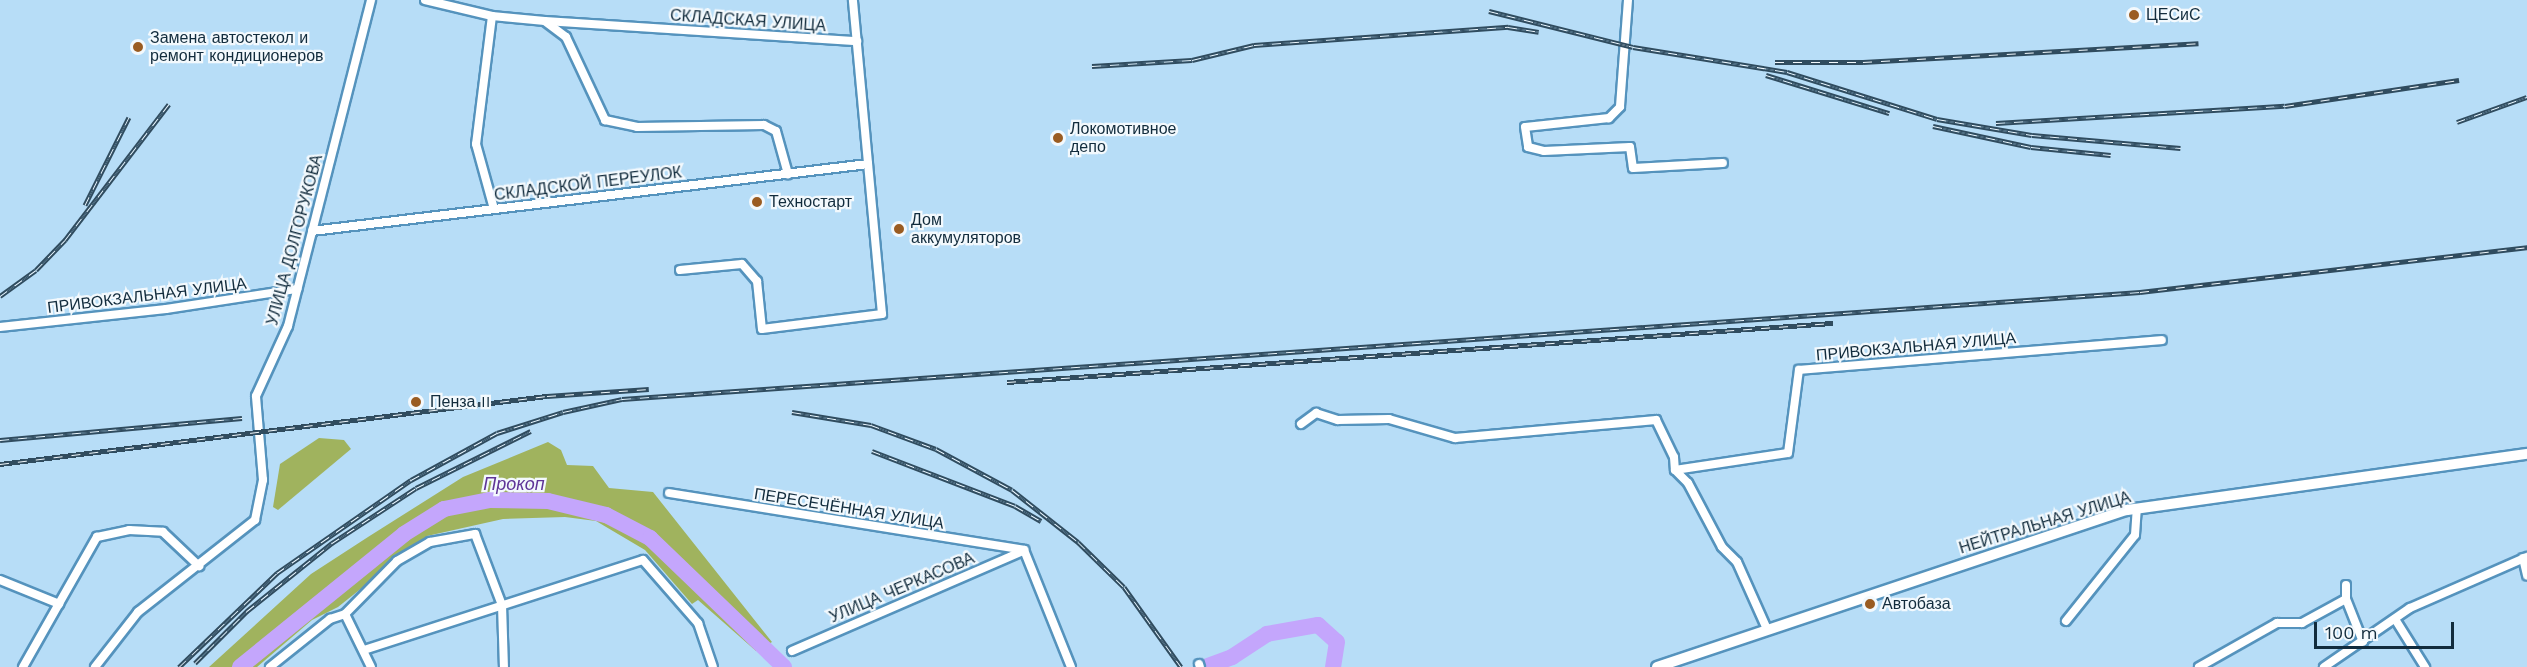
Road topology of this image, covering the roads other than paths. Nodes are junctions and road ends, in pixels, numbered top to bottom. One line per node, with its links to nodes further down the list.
1 (371, 0): 12 (street, УЛИЦА ДОЛГОРУКОВА)
2 (425, 0): 5 (street, СКЛАДСКАЯ УЛИЦА)
3 (853, 0): 7 (street)
4 (1628, 0): 8 (street)
5 (492, 16): 6 (street, СКЛАДСКАЯ УЛИЦА); 11 (street)
6 (545, 21): 7 (street, СКЛАДСКАЯ УЛИЦА); 10 (street)
7 (857, 41): 9 (street)
8 (1723, 163)
9 (868, 164): 10 (street, СКЛАДСКОЙ ПЕРЕУЛОК); 13 (street)
10 (788, 174): 11 (street, СКЛАДСКОЙ ПЕРЕУЛОК)
11 (494, 209): 12 (street, СКЛАДСКОЙ ПЕРЕУЛОК)
12 (312, 231): 14 (street, УЛИЦА ДОЛГОРУКОВА)
13 (680, 270)
14 (297, 289): 15 (street, ПРИВОКЗАЛЬНАЯ УЛИЦА); 24 (street, УЛИЦА ДОЛГОРУКОВА)
15 (0, 327)
16 (2162, 340): 19 (street, ПРИВОКЗАЛЬНАЯ УЛИЦА)
17 (1301, 424): 19 (street)
18 (2527, 454): 21 (main road, НЕЙТРАЛЬНАЯ УЛИЦА)
19 (1675, 470): 34 (street)
20 (669, 494): 22 (street, ПЕРЕСЕЧЁННАЯ УЛИЦА)
21 (2137, 509): 33 (street); 34 (main road, НЕЙТРАЛЬНАЯ УЛИЦА)
22 (1024, 550): 37 (street, УЛИЦА ЧЕРКАСОВА); 44 (street)
23 (2525, 557): 25 (street); 32 (street)
24 (199, 566): 29 (street); 39 (street)
25 (2527, 576)
26 (0, 580): 29 (street)
27 (2346, 585): 28 (street)
28 (2346, 598): 35 (street); 46 (street)
29 (59, 604): 38 (street)
30 (502, 605): 31 (street); 36 (street); 42 (street); 43 (street)
31 (345, 614): 36 (street); 40 (street)
32 (2395, 619): 35 (street); 48 (street)
33 (2066, 621)
34 (1767, 629): 45 (main road, НЕЙТРАЛЬНАЯ УЛИЦА)
35 (2363, 642): 47 (street)
36 (364, 650): 41 (street)
37 (792, 651)
38 (23, 667)
39 (95, 667)
40 (270, 667)
41 (370, 667)
42 (504, 667)
43 (713, 667)
44 (1071, 667)
45 (1657, 667)
46 (2199, 667)
47 (2324, 667)
48 (2425, 667)

